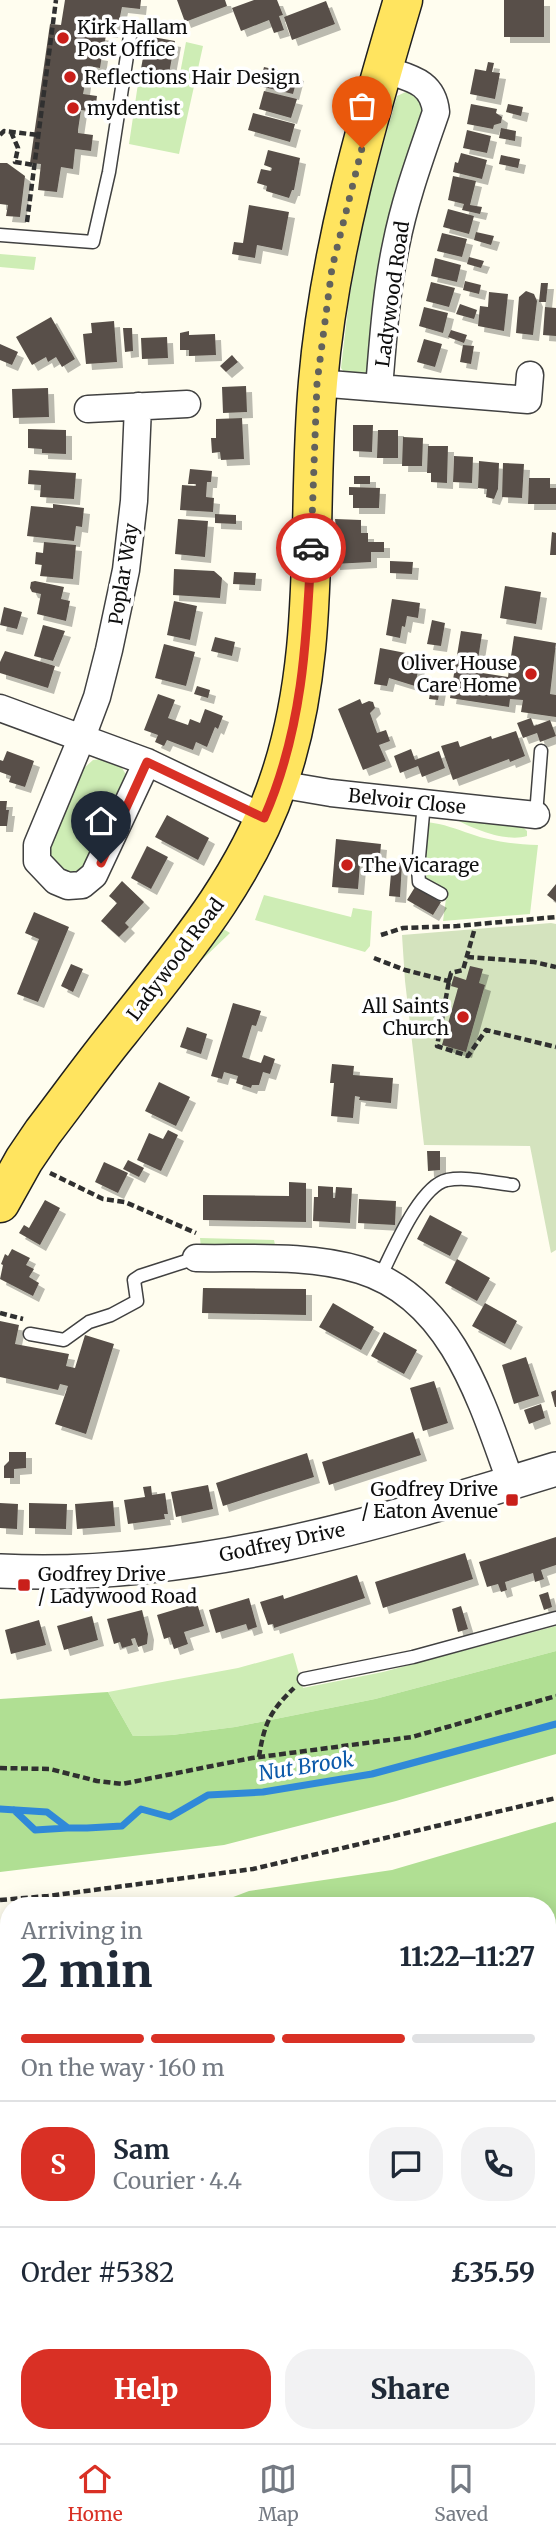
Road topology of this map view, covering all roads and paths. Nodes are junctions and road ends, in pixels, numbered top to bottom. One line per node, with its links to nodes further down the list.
1 (57, 0): 7 (path)
2 (403, 0): 4 (main road, Ladywood Road)
3 (131, 30): 10 (lane)
4 (383, 69): 12 (main road, Ladywood Road); 13 (street, Ladywood Road)
5 (11, 132): 6 (path); 7 (path); 8 (path)
6 (0, 135)
7 (38, 135): 8 (path)
8 (34, 165): 9 (path)
9 (28, 216)
10 (0, 235)
11 (530, 375): 13 (street)
12 (317, 383): 13 (street); 21 (main road, Ladywood Road)
13 (379, 388)
14 (187, 404): 15 (street)
15 (138, 407): 16 (street); 18 (street, Poplar Way)
16 (88, 409)
17 (0, 708): 18 (street, Belvoir Close)
18 (82, 737): 20 (street, Belvoir Close); 20 (street, Poplar Way)
19 (541, 751): 23 (lane)
20 (147, 762): 21 (street, Belvoir Close)
21 (271, 801): 22 (street, Belvoir Close); 35 (main road, Ladywood Road)
22 (424, 803): 23 (street, Belvoir Close); 24 (lane)
23 (537, 815)
24 (441, 894)
25 (556, 917): 27 (path)
26 (474, 931): 28 (path)
27 (381, 935)
28 (467, 957): 30 (path); 31 (path)
29 (374, 958): 31 (path)
30 (556, 967)
31 (450, 981): 32 (path)
32 (556, 1047)
33 (58, 1177): 36 (path)
34 (513, 1185): 37 (lane)
35 (0, 1203)
36 (198, 1247): 37 (street); 38 (lane)
37 (379, 1279): 40 (street)
38 (30, 1334)
39 (556, 1469): 40 (street, Godfrey Drive)
40 (512, 1483): 41 (street, Godfrey Drive)
41 (0, 1571)
42 (556, 1618): 43 (lane)
43 (304, 1679): 45 (path)
44 (556, 1696): 45 (path)
45 (259, 1757): 46 (path)
46 (0, 1768)
47 (556, 1798): 48 (path)
48 (36, 1897)

